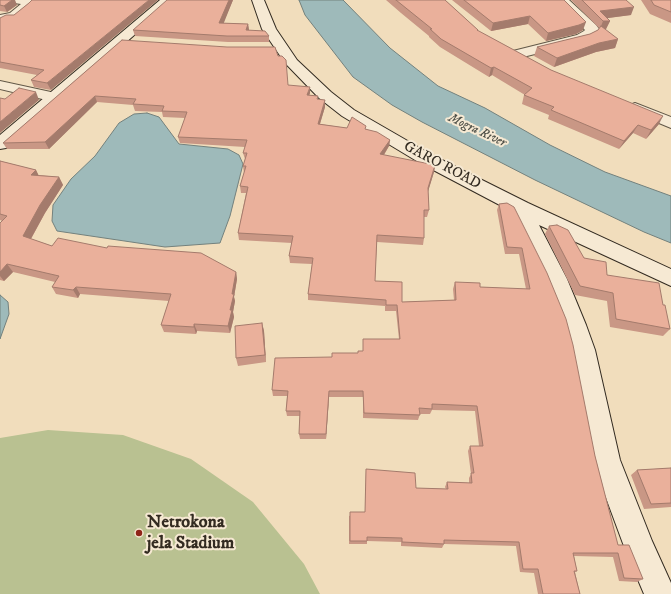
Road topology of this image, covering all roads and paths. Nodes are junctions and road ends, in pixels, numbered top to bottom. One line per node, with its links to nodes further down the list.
1 (18, 0): 5 (street)
2 (168, 0): 6 (street)
3 (258, 0): 16 (street, GARO ROAD)
4 (562, 0): 8 (street)
5 (0, 20)
6 (120, 41): 7 (street); 10 (street)
7 (142, 42)
8 (536, 64)
9 (0, 85): 10 (street)
10 (55, 97): 15 (street)
11 (623, 103): 13 (street)
12 (671, 107): 13 (street)
13 (650, 115): 14 (street)
14 (671, 124)
15 (0, 144)
16 (521, 208): 17 (street, GARO ROAD); 18 (street)
17 (671, 278)
18 (660, 594)

